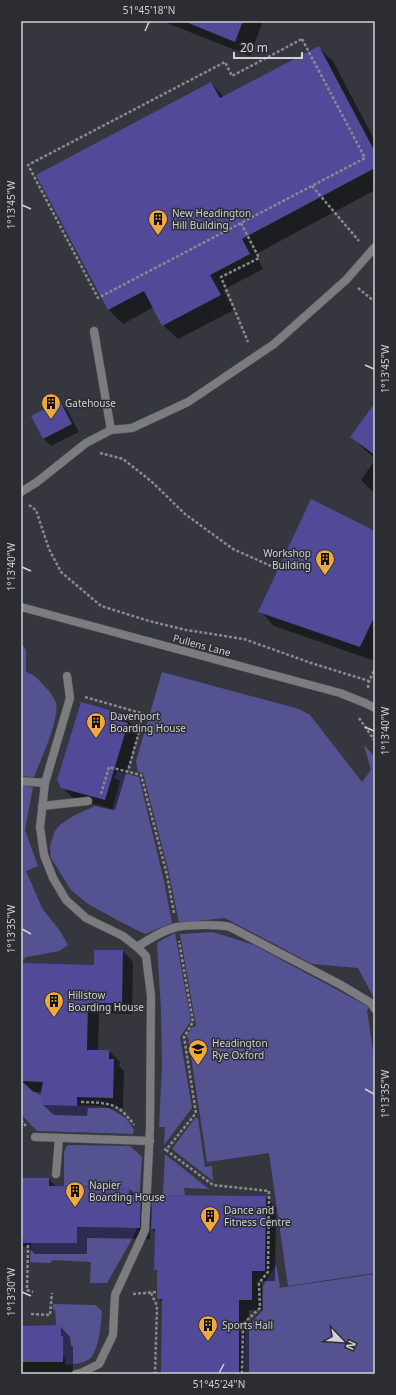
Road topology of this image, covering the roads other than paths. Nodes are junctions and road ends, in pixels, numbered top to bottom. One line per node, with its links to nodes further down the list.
1 (372, 250): 3 (street)
2 (94, 331): 3 (street)
3 (111, 430): 4 (street)
4 (21, 492)
5 (21, 607): 7 (street, Pullens Lane)
6 (67, 676): 9 (street)
7 (375, 708)
8 (21, 781): 9 (street)
9 (45, 783): 11 (street)
10 (88, 801): 11 (street)
11 (42, 806): 12 (street)
12 (137, 947): 13 (street); 16 (street)
13 (375, 1009)
14 (35, 1137): 15 (street)
15 (59, 1138): 16 (street); 17 (street)
16 (150, 1141): 18 (street)
17 (56, 1174)
18 (76, 1374)

